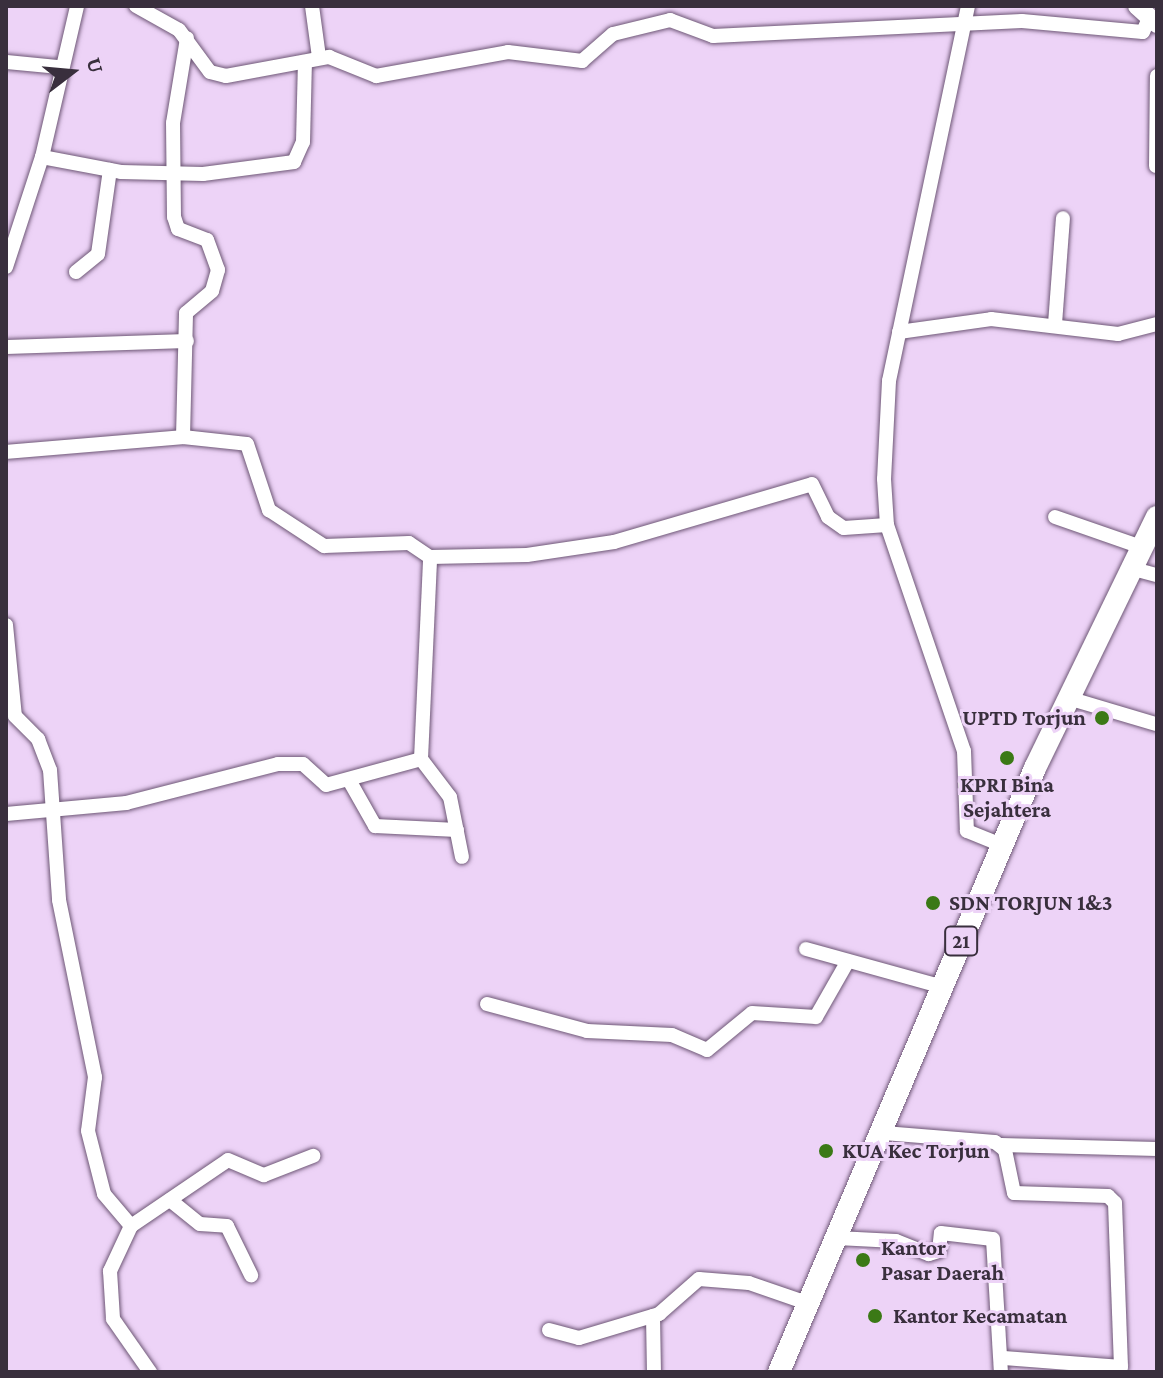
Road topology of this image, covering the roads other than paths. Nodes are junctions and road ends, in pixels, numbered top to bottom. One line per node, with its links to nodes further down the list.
1 (77, 6): 10 (street)
2 (136, 6): 7 (street)
3 (312, 6): 8 (street)
4 (968, 6): 6 (street)
5 (1148, 16): 6 (street)
6 (965, 23): 8 (street); 21 (street)
7 (187, 38): 8 (street); 14 (street)
8 (312, 60): 14 (street)
9 (6, 62): 10 (street)
10 (58, 67): 12 (street)
11 (1157, 76): 13 (street)
12 (42, 157): 15 (street); 17 (street)
13 (1156, 166)
14 (172, 169): 15 (street); 22 (street)
15 (110, 170): 18 (street)
16 (1063, 218): 19 (street)
17 (6, 267)
18 (76, 272)
19 (1055, 324): 20 (street); 21 (street)
20 (1157, 324)
21 (899, 332): 28 (street)
22 (187, 341): 23 (street); 24 (street)
23 (6, 347)
24 (183, 437): 25 (street); 30 (street)
25 (6, 452)
26 (1055, 517): 29 (street)
27 (1157, 517): 29 (highway, 21)
28 (887, 525): 30 (street); 41 (street)
29 (1141, 547): 31 (highway, 21)
30 (430, 557): 36 (street)
31 (1130, 568): 32 (street); 34 (highway, 21)
32 (1157, 575)
33 (6, 625): 38 (street)
34 (1068, 698): 35 (street); 41 (highway, 21)
35 (1156, 724)
36 (421, 759): 37 (street); 40 (street)
37 (349, 780): 38 (street); 40 (street)
38 (50, 806): 39 (street); 52 (street)
39 (6, 814)
40 (457, 830): 42 (street)
41 (1001, 845): 45 (highway, 21)
42 (462, 857)
43 (806, 949): 44 (street)
44 (848, 961): 45 (street); 46 (street)
45 (943, 987): 47 (highway, 21)
46 (487, 1004)
47 (884, 1133): 48 (street); 53 (highway, 21)
48 (1001, 1145): 49 (street); 58 (street)
49 (1157, 1149)
50 (313, 1156): 51 (street)
51 (170, 1200): 52 (street); 54 (street)
52 (131, 1226): 59 (street)
53 (837, 1238): 55 (highway, 21); 58 (street)
54 (251, 1275)
55 (807, 1303): 56 (street); 61 (highway, 21)
56 (653, 1316): 57 (street); 60 (street)
57 (549, 1330)
58 (1002, 1365)
59 (150, 1372)
60 (654, 1372)
61 (779, 1372)

